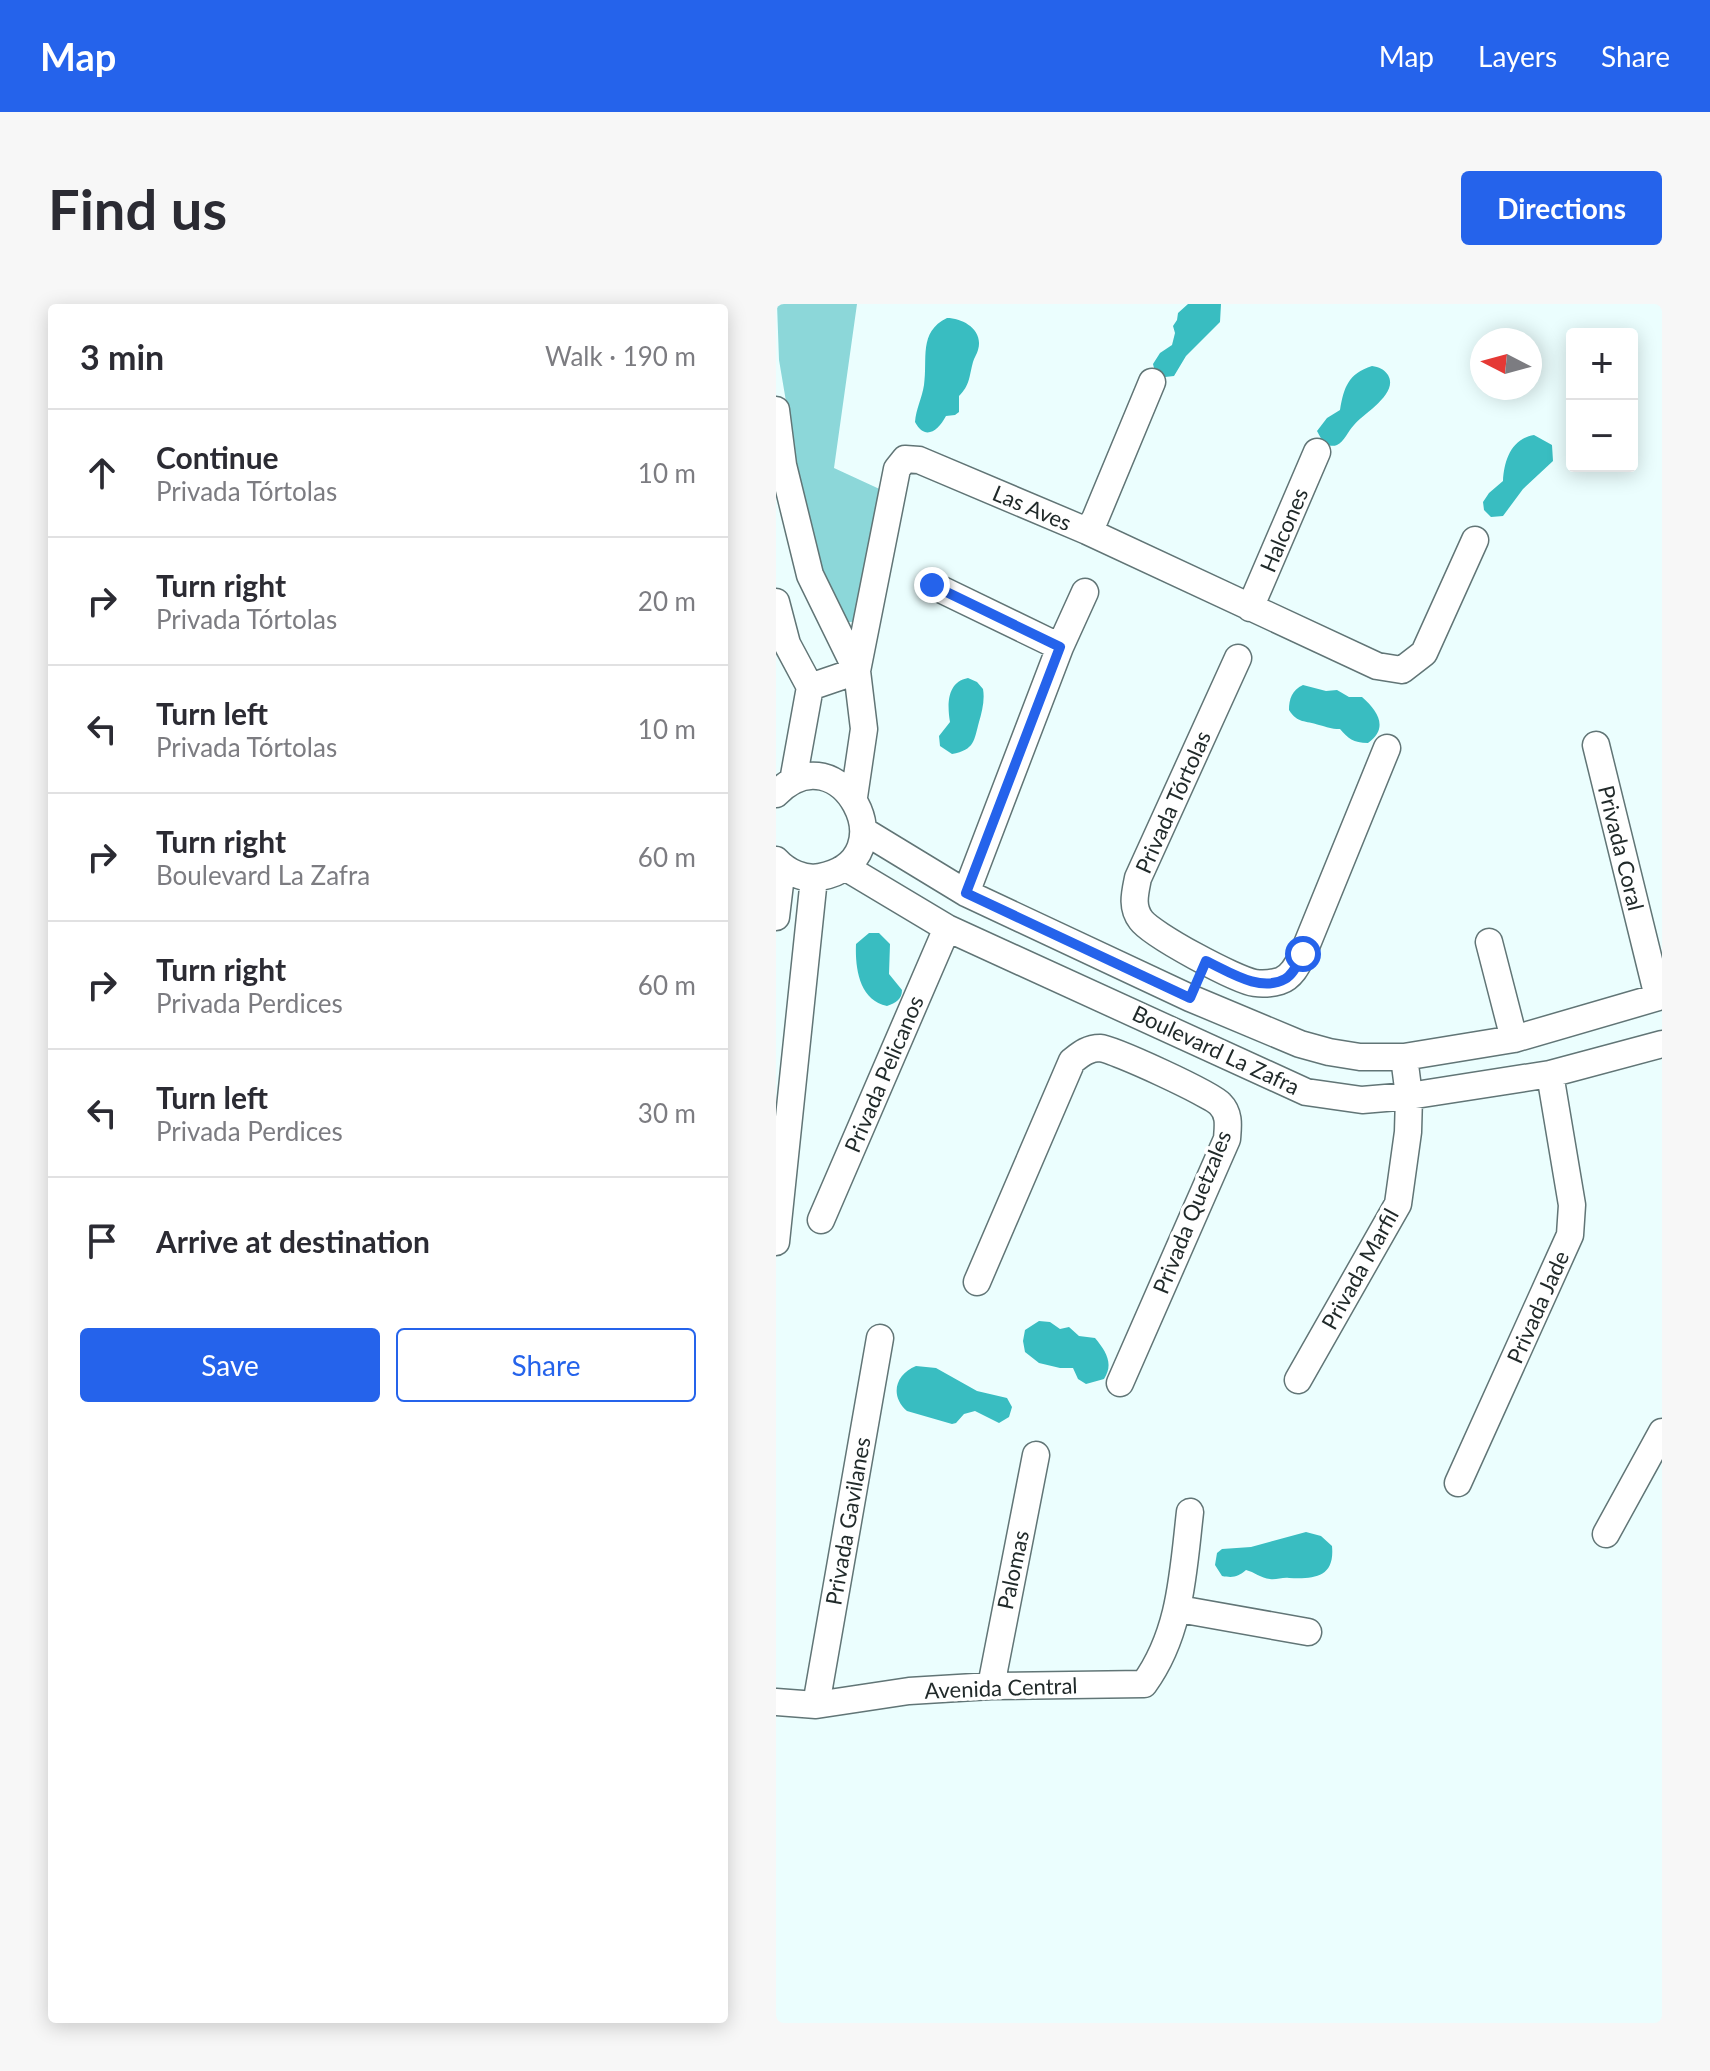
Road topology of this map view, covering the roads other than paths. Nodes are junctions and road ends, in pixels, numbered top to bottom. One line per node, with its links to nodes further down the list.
1 (1152, 382): 4 (street)
2 (776, 410): 13 (street)
3 (1317, 452): 9 (street, Halcones)
4 (1087, 531): 9 (street, Las Aves); 13 (street, Las Aves)
5 (1475, 540): 9 (street, Las Aves)
6 (932, 585): 11 (street)
7 (1085, 592): 11 (street)
8 (776, 602): 10 (street)
9 (1250, 608)
10 (782, 644): 14 (street)
11 (1060, 647): 23 (street)
12 (1238, 658): 27 (street, Privada Tórtolas)
13 (857, 671): 14 (street); 18 (street)
14 (810, 687): 17 (street)
15 (1596, 745): 28 (street, Privada Coral)
16 (1387, 748): 27 (street, Privada Tórtolas)
17 (784, 787): 18 (street)
18 (854, 797): 19 (street)
19 (864, 831): 21 (street); 23 (street, Boulevard La Zafra)
20 (779, 864): 22 (street); 24 (street)
21 (845, 867): 22 (street); 25 (street, Boulevard La Zafra)
22 (814, 878): 38 (street)
23 (966, 893): 29 (street, Boulevard La Zafra)
24 (776, 917)
25 (947, 928): 30 (street, Boulevard La Zafra); 37 (street, Privada Pelicanos)
26 (1489, 942): 31 (street)
27 (1206, 961): 29 (street)
28 (1660, 996): 31 (street, Boulevard La Zafra)
29 (1190, 998): 33 (street, Boulevard La Zafra)
30 (1181, 1034): 34 (street); 36 (street, Boulevard La Zafra)
31 (1514, 1039): 33 (street, Boulevard La Zafra)
32 (1662, 1044): 35 (street, Boulevard La Zafra)
33 (1404, 1057): 36 (street, Privada Marfil)
34 (1161, 1073): 39 (street, Privada Quetzales); 42 (street, Privada Quetzales)
35 (1550, 1074): 36 (street, Boulevard La Zafra); 45 (street, Privada Jade)
36 (1409, 1096): 41 (street, Privada Marfil)
37 (821, 1220)
38 (776, 1242)
39 (977, 1282)
40 (880, 1338): 52 (street, Privada Gavilanes)
41 (1298, 1380)
42 (1120, 1383)
43 (1662, 1432): 47 (street)
44 (1036, 1455): 50 (street, Palomas)
45 (1458, 1483)
46 (1190, 1512): 48 (street, Avenida Central)
47 (1606, 1534)
48 (1179, 1609): 49 (street); 50 (street, Avenida Central)
49 (1308, 1632)
50 (991, 1686): 52 (street, Avenida Central)
51 (776, 1702): 52 (street, Avenida Central)
52 (816, 1705)

